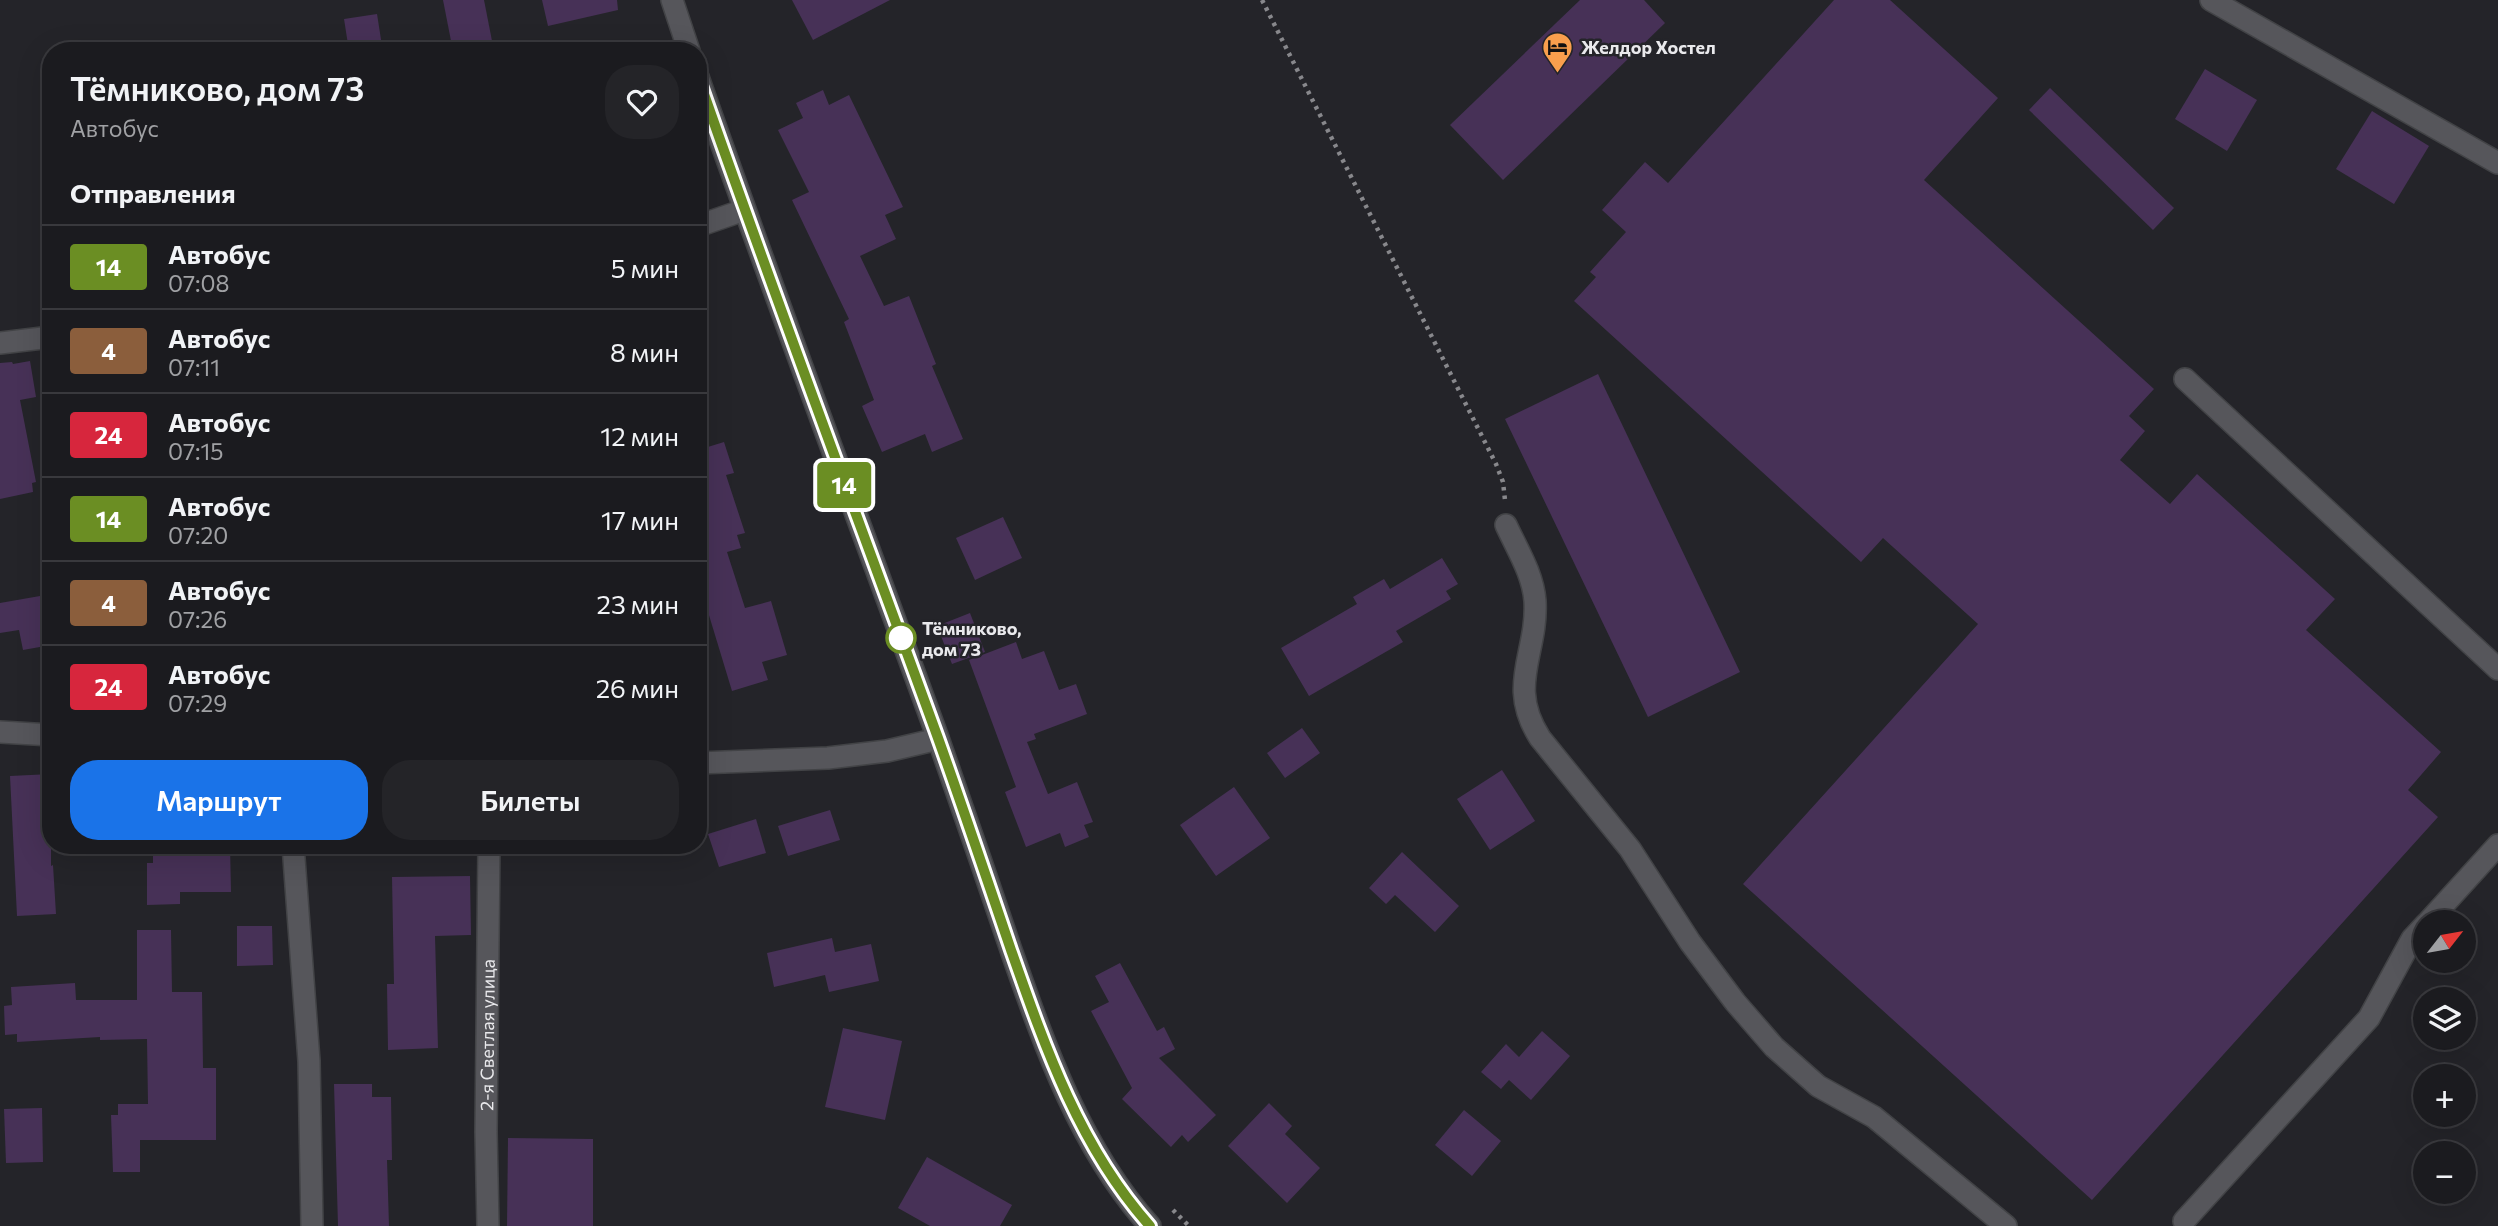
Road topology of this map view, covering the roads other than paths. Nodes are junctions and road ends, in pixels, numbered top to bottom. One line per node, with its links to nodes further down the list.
1 (672, 0): 3 (street)
2 (2211, 0): 5 (street)
3 (686, 42)
4 (707, 103): 6 (street)
5 (2498, 163)
6 (744, 209): 7 (street); 15 (street)
7 (707, 223)
8 (42, 338): 9 (street)
9 (0, 343)
10 (2185, 379): 12 (street)
11 (1506, 525): 26 (street)
12 (2498, 669)
13 (0, 732): 14 (street)
14 (42, 734)
15 (938, 740): 16 (street); 25 (street)
16 (707, 763)
17 (2498, 845): 20 (street)
18 (294, 854): 23 (street)
19 (489, 854): 24 (street, 2-я Светлая улица)
20 (2438, 910)
21 (2413, 938): 22 (street)
22 (2184, 1221)
23 (312, 1226)
24 (488, 1226)
25 (1150, 1226)
26 (2006, 1226)

